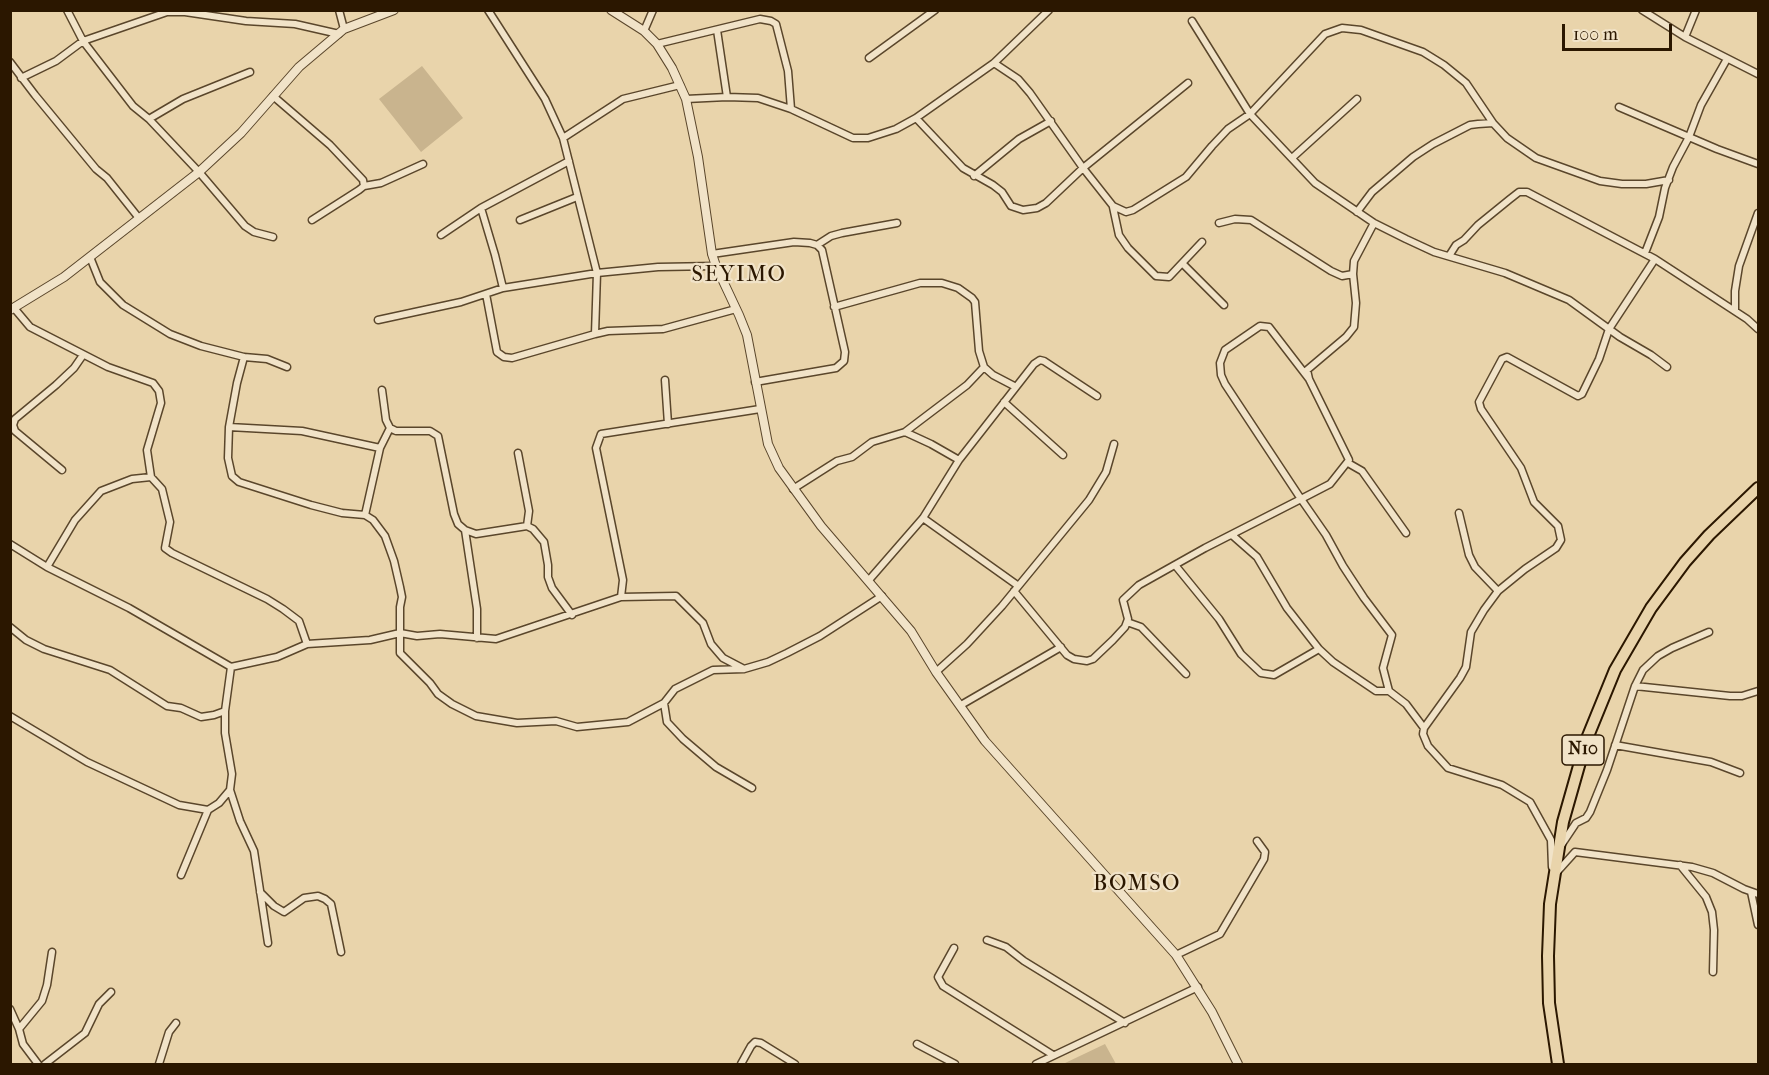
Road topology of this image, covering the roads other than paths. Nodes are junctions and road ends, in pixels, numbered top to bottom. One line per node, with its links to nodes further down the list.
1 (67, 10): 17 (street)
2 (339, 10): 15 (street)
3 (394, 10): 15 (street)
4 (488, 10): 40 (street)
5 (611, 10): 14 (street)
6 (653, 10): 14 (street)
7 (935, 10): 19 (street)
8 (1049, 10): 22 (street)
9 (1642, 10): 16 (street)
10 (1696, 10): 16 (street)
11 (166, 11): 15 (street); 17 (street)
12 (1192, 21): 34 (street)
13 (717, 30): 18 (street); 29 (street); 33 (street)
14 (644, 31): 18 (street)
15 (342, 32): 28 (street)
16 (1685, 37): 20 (street)
17 (83, 41): 25 (street); 36 (street)
18 (657, 44): 27 (street)
19 (869, 58)
20 (1727, 59): 24 (street); 39 (street)
21 (10, 62): 25 (street)
22 (994, 63): 35 (street); 37 (street)
23 (250, 72): 36 (street)
24 (1758, 74)
25 (21, 78): 55 (street)
26 (1188, 83): 45 (street)
27 (680, 85): 30 (street); 40 (street)
28 (273, 96): 46 (street); 49 (street)
29 (727, 97): 30 (street); 33 (street)
30 (686, 99): 66 (street)
31 (1357, 99): 41 (street)
32 (1619, 107): 39 (street)
33 (791, 109): 35 (street)
34 (1250, 114): 38 (street); 41 (street); 51 (street)
35 (916, 118): 47 (street)
36 (149, 119): 46 (street)
37 (1051, 121): 45 (street); 47 (street)
38 (1493, 123): 48 (street); 53 (street)
39 (1689, 137): 44 (street); 48 (street)
40 (563, 138): 42 (street)
41 (1292, 158): 53 (street)
42 (569, 160): 50 (street); 52 (street)
43 (423, 164): 49 (street)
44 (1758, 164)
45 (1083, 168): 47 (street); 51 (street)
46 (199, 172): 55 (street); 62 (street)
47 (974, 176)
48 (1669, 180): 65 (street)
49 (364, 186): 56 (street)
50 (577, 196): 57 (street); 72 (street)
51 (1113, 206): 70 (street)
52 (481, 208): 61 (street); 74 (street)
53 (1357, 212): 59 (street)
54 (1758, 213): 80 (street)
55 (138, 217): 68 (street)
56 (312, 220)
57 (520, 220)
58 (897, 223): 64 (street)
59 (1374, 223): 67 (street); 73 (street)
60 (1219, 224): 73 (street)
61 (441, 235)
62 (273, 237)
63 (1202, 242): 70 (street)
64 (817, 245): 66 (street); 77 (street)
65 (1645, 253): 67 (street); 69 (street)
66 (712, 254): 71 (street)
67 (1449, 256): 82 (street)
68 (90, 257): 78 (street); 86 (street)
69 (1655, 259): 80 (street); 82 (street)
70 (1183, 264): 76 (street)
71 (716, 266): 72 (street); 79 (street)
72 (597, 273): 74 (street); 84 (street)
73 (1353, 274): 90 (street)
74 (503, 288): 75 (street)
75 (486, 294): 81 (street); 84 (street)
76 (1224, 305)
77 (834, 307): 88 (street); 92 (street)
78 (12, 309): 85 (street)
79 (736, 309): 84 (street); 92 (street)
80 (1735, 310): 83 (street)
81 (378, 320)
82 (1609, 329): 89 (street); 125 (street)
83 (1758, 329)
84 (595, 334)
85 (83, 355): 108 (street); 109 (street)
86 (244, 357): 87 (street); 99 (street)
87 (287, 367)
88 (984, 367): 93 (street); 101 (street)
89 (1667, 367)
90 (1309, 379): 107 (street); 112 (street)
91 (665, 380): 98 (street)
92 (756, 382): 97 (street)
93 (1016, 387): 95 (street); 96 (street)
94 (382, 390): 100 (street)
95 (1097, 396)
96 (1004, 402): 105 (street); 106 (street)
97 (760, 409): 98 (street); 111 (street)
98 (668, 424): 127 (street)
99 (229, 427): 103 (street); 114 (street)
100 (390, 428): 103 (street); 117 (street)
101 (905, 432): 106 (street); 111 (street)
102 (1114, 444): 124 (street)
103 (380, 448): 114 (street)
104 (518, 453): 116 (street)
105 (1063, 455)
106 (959, 460): 115 (street)
107 (1348, 463): 112 (street); 118 (street)
108 (62, 470)
109 (151, 477): 122 (street); 134 (street)
110 (1758, 488): 155 (highway, N10)
111 (793, 489): 123 (street)
112 (1301, 499): 119 (street); 142 (street)
113 (1459, 513): 125 (street)
114 (365, 515): 132 (street)
115 (923, 518): 123 (street); 124 (street)
116 (527, 526): 117 (street); 128 (street)
117 (465, 530): 133 (street)
118 (1406, 533)
119 (1232, 535): 121 (street); 136 (street)
120 (10, 544): 122 (street)
121 (1175, 565): 129 (street); 136 (street)
122 (47, 567): 137 (street)
123 (869, 580): 126 (street)
124 (1016, 588): 135 (street); 139 (street)
125 (1498, 591): 148 (street)
126 (882, 596): 138 (street); 139 (street)
127 (621, 597): 128 (street); 138 (street)
128 (572, 615): 133 (street)
129 (1127, 622): 135 (street); 140 (street)
130 (10, 627): 146 (street)
131 (1709, 632): 141 (street)
132 (400, 633): 133 (street); 134 (street); 144 (street)
133 (477, 638)
134 (307, 644): 137 (street)
135 (1060, 647): 145 (street)
136 (1319, 649): 142 (street)
137 (231, 667): 146 (street)
138 (744, 669): 144 (street)
139 (936, 672): 145 (street)
140 (1186, 674)
141 (1635, 686): 143 (street); 149 (street)
142 (1389, 691): 148 (street)
143 (1758, 691)
144 (664, 703): 151 (street)
145 (961, 705): 167 (street)
146 (225, 711): 152 (street)
147 (10, 716): 153 (street)
148 (1424, 728): 158 (street)
149 (1615, 746): 150 (street); 155 (street)
150 (1740, 773)
151 (752, 788)
152 (230, 790): 153 (street); 159 (street)
153 (207, 810): 157 (street)
154 (1257, 841): 167 (street)
155 (1558, 849): 158 (highway, N10)
156 (1680, 865): 158 (street); 160 (street); 168 (street)
157 (181, 875)
158 (1554, 880): 185 (highway, N10)
159 (260, 891): 163 (street); 166 (street)
160 (1755, 893): 161 (street)
161 (1758, 925)
162 (987, 940): 173 (street)
163 (268, 943)
164 (954, 948): 176 (street)
165 (52, 952): 174 (street)
166 (341, 952)
167 (1176, 955): 169 (street)
168 (1713, 972)
169 (1197, 987): 173 (street); 184 (street)
170 (111, 992): 178 (street)
171 (10, 1010): 174 (street)
172 (176, 1023): 179 (street)
173 (1125, 1023): 176 (street)
174 (19, 1029): 177 (street)
175 (917, 1044): 182 (street)
176 (1053, 1055): 183 (street)
177 (38, 1065)
178 (45, 1065)
179 (159, 1065)
180 (741, 1065): 181 (street)
181 (795, 1065)
182 (956, 1065)
183 (1036, 1065)
184 (1238, 1065)
185 (1558, 1065)

